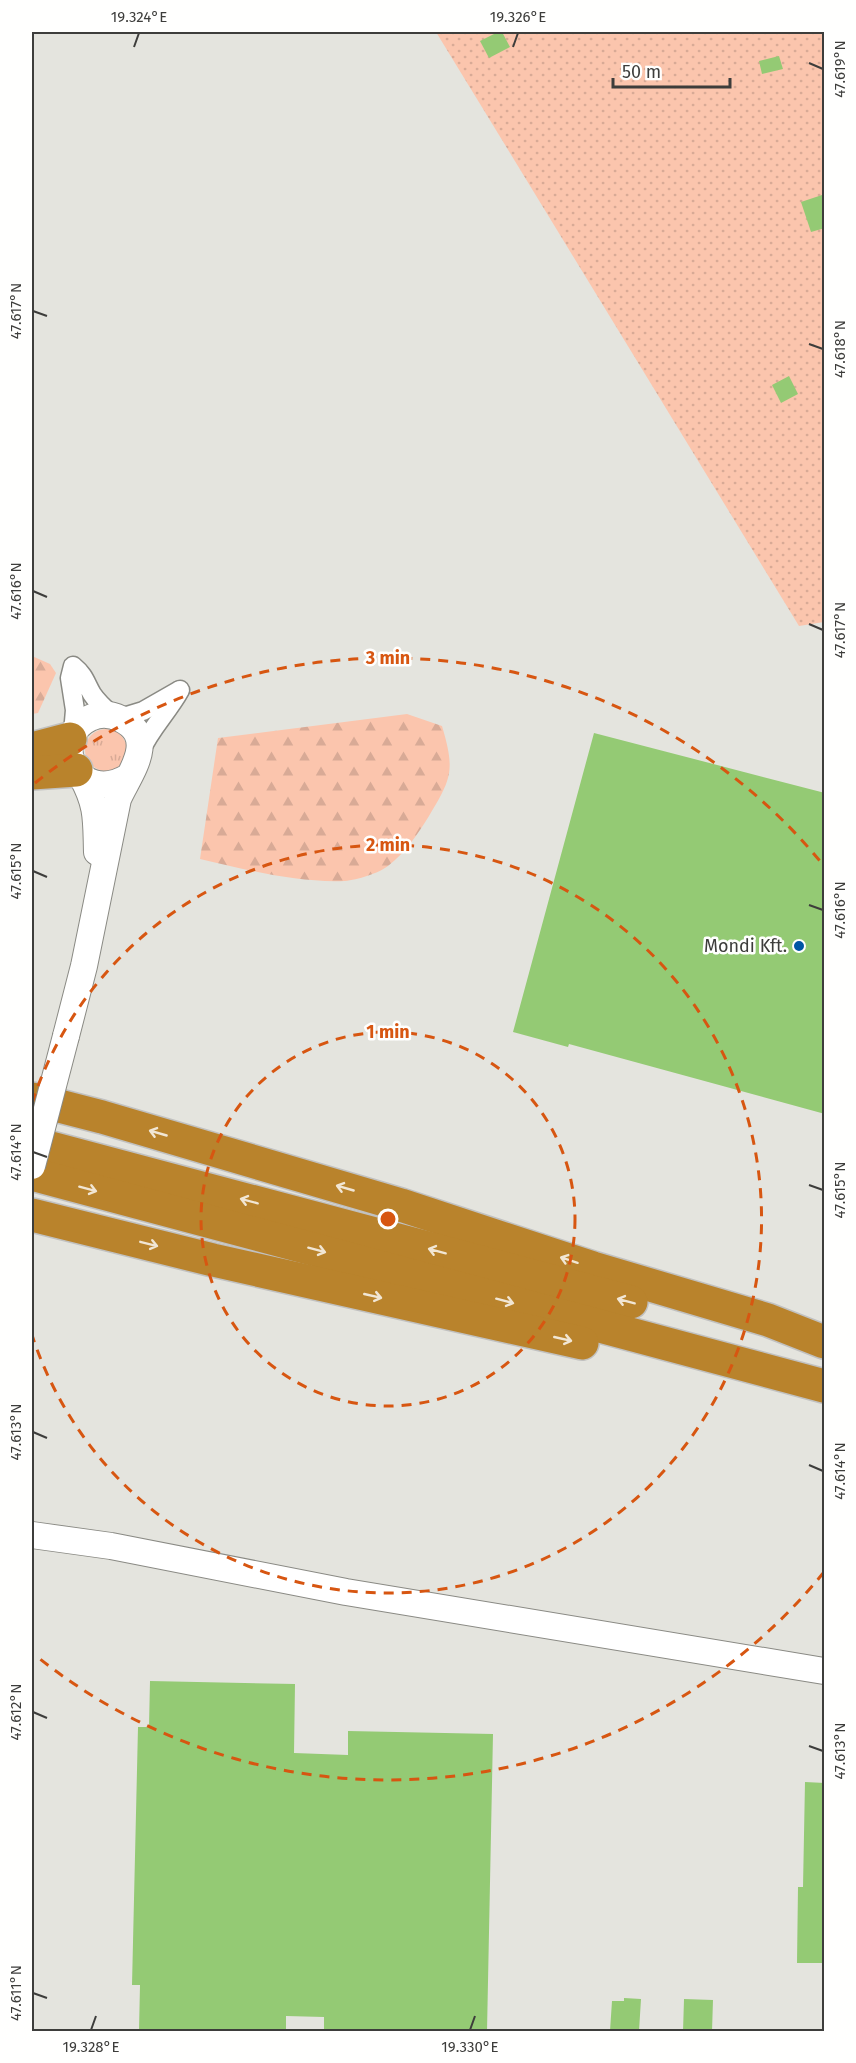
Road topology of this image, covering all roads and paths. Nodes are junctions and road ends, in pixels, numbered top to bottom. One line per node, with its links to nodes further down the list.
1 (116, 717): 3 (street); 3 (street); 4 (street); 4 (street)
2 (32, 749): 4 (highway)
3 (140, 752): 6 (street)
4 (75, 755): 5 (highway); 6 (street); 7 (street)
5 (32, 773)
6 (128, 777): 7 (street)
7 (97, 897): 12 (street, bridge)
8 (32, 1091): 10 (highway)
9 (32, 1099): 10 (highway)
10 (102, 1117): 15 (highway, one-way to 10)
11 (32, 1143): 16 (highway, one-way to 11)
12 (32, 1166)
13 (32, 1174): 17 (highway, one-way to 17)
14 (32, 1215): 18 (highway, one-way to 18)
15 (825, 1342)
16 (825, 1353)
17 (825, 1386)
18 (825, 1394)
19 (32, 1524): 21 (street)
20 (32, 1535): 21 (street)
21 (111, 1546): 22 (street)
22 (825, 1671)

